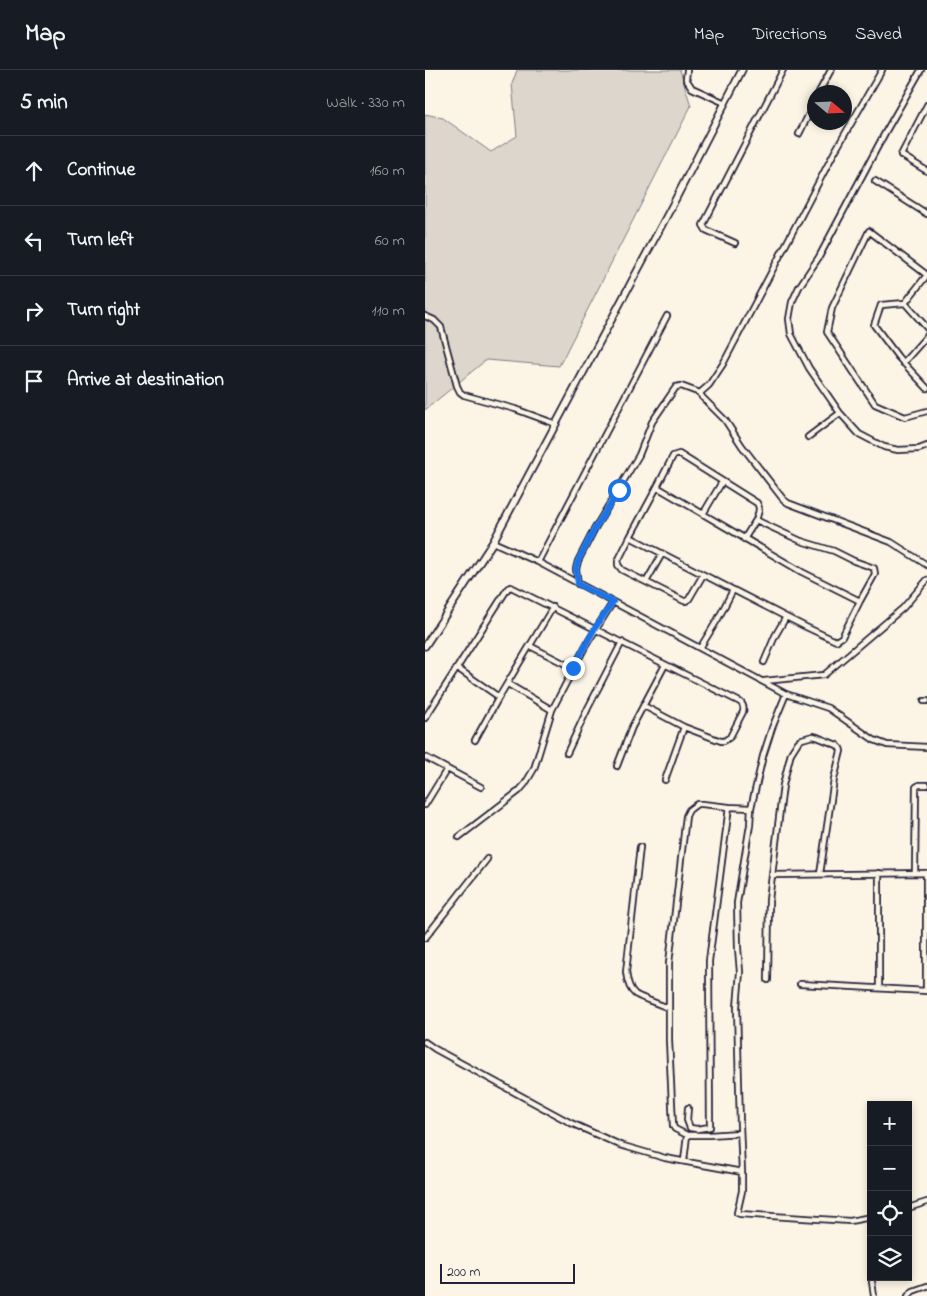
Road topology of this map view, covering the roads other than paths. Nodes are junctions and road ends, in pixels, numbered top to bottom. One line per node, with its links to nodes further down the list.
1 (687, 70): 8 (street)
2 (742, 70): 8 (main road)
3 (783, 70): 15 (street)
4 (831, 70): 7 (street)
5 (882, 70): 24 (street)
6 (921, 70): 26 (street)
7 (823, 85)
8 (725, 103): 27 (main road)
9 (927, 105): 12 (street)
10 (807, 118): 11 (street)
11 (799, 134)
12 (927, 171)
13 (875, 181): 14 (street)
14 (927, 214)
15 (735, 243)
16 (927, 275): 17 (street); 25 (street)
17 (905, 304): 20 (street); 22 (street)
18 (425, 316): 27 (street)
19 (667, 316): 38 (street)
20 (927, 328)
21 (927, 336): 22 (street)
22 (903, 363): 23 (street)
23 (927, 388)
24 (700, 393): 39 (street); 43 (street)
25 (927, 411)
26 (840, 413): 28 (street); 29 (street)
27 (556, 424): 36 (main road)
28 (808, 437)
29 (927, 446)
30 (721, 482): 31 (street); 32 (street); 33 (street)
31 (657, 487): 32 (street); 34 (street)
32 (703, 514): 35 (street)
33 (756, 520): 35 (street); 45 (street)
34 (630, 538): 37 (street); 42 (street)
35 (744, 539): 45 (street)
36 (493, 542): 38 (street); 51 (main road)
37 (661, 554): 40 (street); 42 (street)
38 (538, 562): 43 (street)
39 (927, 565)
40 (703, 575): 42 (street); 44 (street)
41 (927, 580): 58 (street)
42 (646, 582)
43 (578, 584): 46 (street)
44 (733, 590): 48 (street); 53 (street)
45 (860, 601): 48 (street)
46 (613, 602): 49 (street); 53 (street)
47 (553, 607): 49 (street); 52 (street); 56 (street)
48 (786, 617): 54 (street)
49 (595, 628): 50 (street); 57 (street)
50 (622, 642): 55 (street); 68 (street)
51 (425, 646)
52 (530, 646): 57 (street); 59 (street)
53 (700, 648): 58 (street)
54 (763, 662)
55 (665, 665): 62 (street); 65 (street)
56 (457, 668): 61 (street); 64 (street)
57 (573, 668): 63 (street)
58 (762, 681): 60 (street)
59 (508, 684): 61 (street); 63 (street)
60 (786, 694): 67 (street); 77 (street)
61 (499, 697): 66 (street)
62 (643, 706): 65 (street); 70 (street)
63 (553, 710): 78 (street)
64 (425, 718)
65 (684, 726): 72 (street)
66 (475, 740)
67 (927, 747)
68 (567, 753)
69 (425, 757): 71 (street)
70 (617, 766)
71 (447, 769): 74 (street); 75 (street)
72 (665, 780)
73 (927, 785): 82 (street)
74 (481, 787)
75 (425, 805)
76 (729, 807): 77 (street); 91 (street); 93 (street)
77 (751, 808): 94 (street)
78 (459, 837)
79 (640, 847): 91 (street)
80 (487, 858): 86 (street)
81 (879, 873): 82 (street); 84 (street); 89 (street)
82 (915, 873): 83 (street)
83 (926, 873): 90 (street)
84 (820, 874): 85 (street); 85 (street)
85 (773, 875): 87 (street)
86 (425, 938)
87 (768, 980)
88 (800, 984): 89 (street)
89 (879, 988): 90 (street)
90 (927, 991)
91 (669, 1008): 95 (street)
92 (425, 1042): 96 (street)
93 (688, 1108)
94 (740, 1133): 95 (street); 97 (street)
95 (687, 1135): 96 (street)
96 (684, 1161): 97 (street)
97 (742, 1172): 100 (street)
98 (927, 1202): 99 (street)
99 (912, 1207)
100 (867, 1218)
101 (872, 1282): 103 (street)
102 (927, 1286): 104 (street)
103 (874, 1296)
104 (908, 1296)

